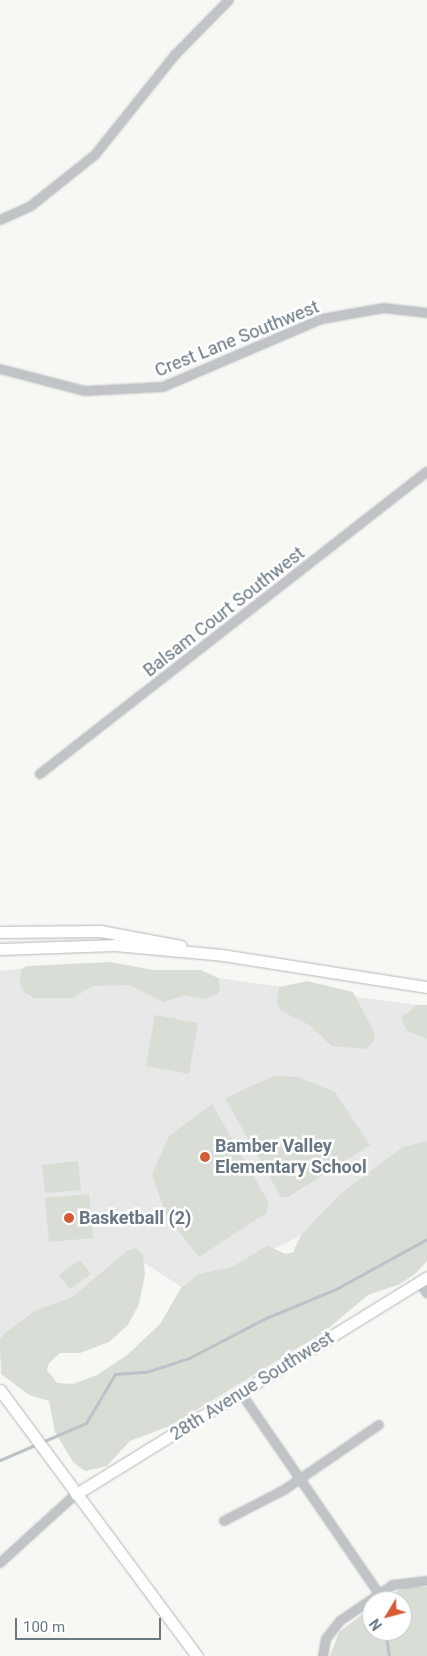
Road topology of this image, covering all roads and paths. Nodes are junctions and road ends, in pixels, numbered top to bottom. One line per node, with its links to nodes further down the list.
1 (229, 0): 2 (street)
2 (0, 220)
3 (427, 313): 4 (street, Crest Lane Southwest)
4 (0, 370)
5 (427, 472): 6 (street, Balsam Court Southwest)
6 (40, 774)
7 (0, 932): 9 (street)
8 (0, 948): 9 (street)
9 (222, 955): 10 (street)
10 (427, 987)
11 (423, 1280): 12 (street); 14 (street, 28th Avenue Southwest)
12 (427, 1293)
13 (0, 1390): 17 (street)
14 (241, 1393): 16 (street); 17 (street, 28th Avenue Southwest)
15 (379, 1425): 16 (street)
16 (301, 1479): 18 (street); 21 (street)
17 (76, 1494): 19 (street); 24 (street)
18 (224, 1521)
19 (0, 1563)
20 (427, 1581): 22 (street)
21 (377, 1591)
22 (385, 1591)
23 (362, 1606): 25 (street)
24 (197, 1656)
25 (323, 1656)

